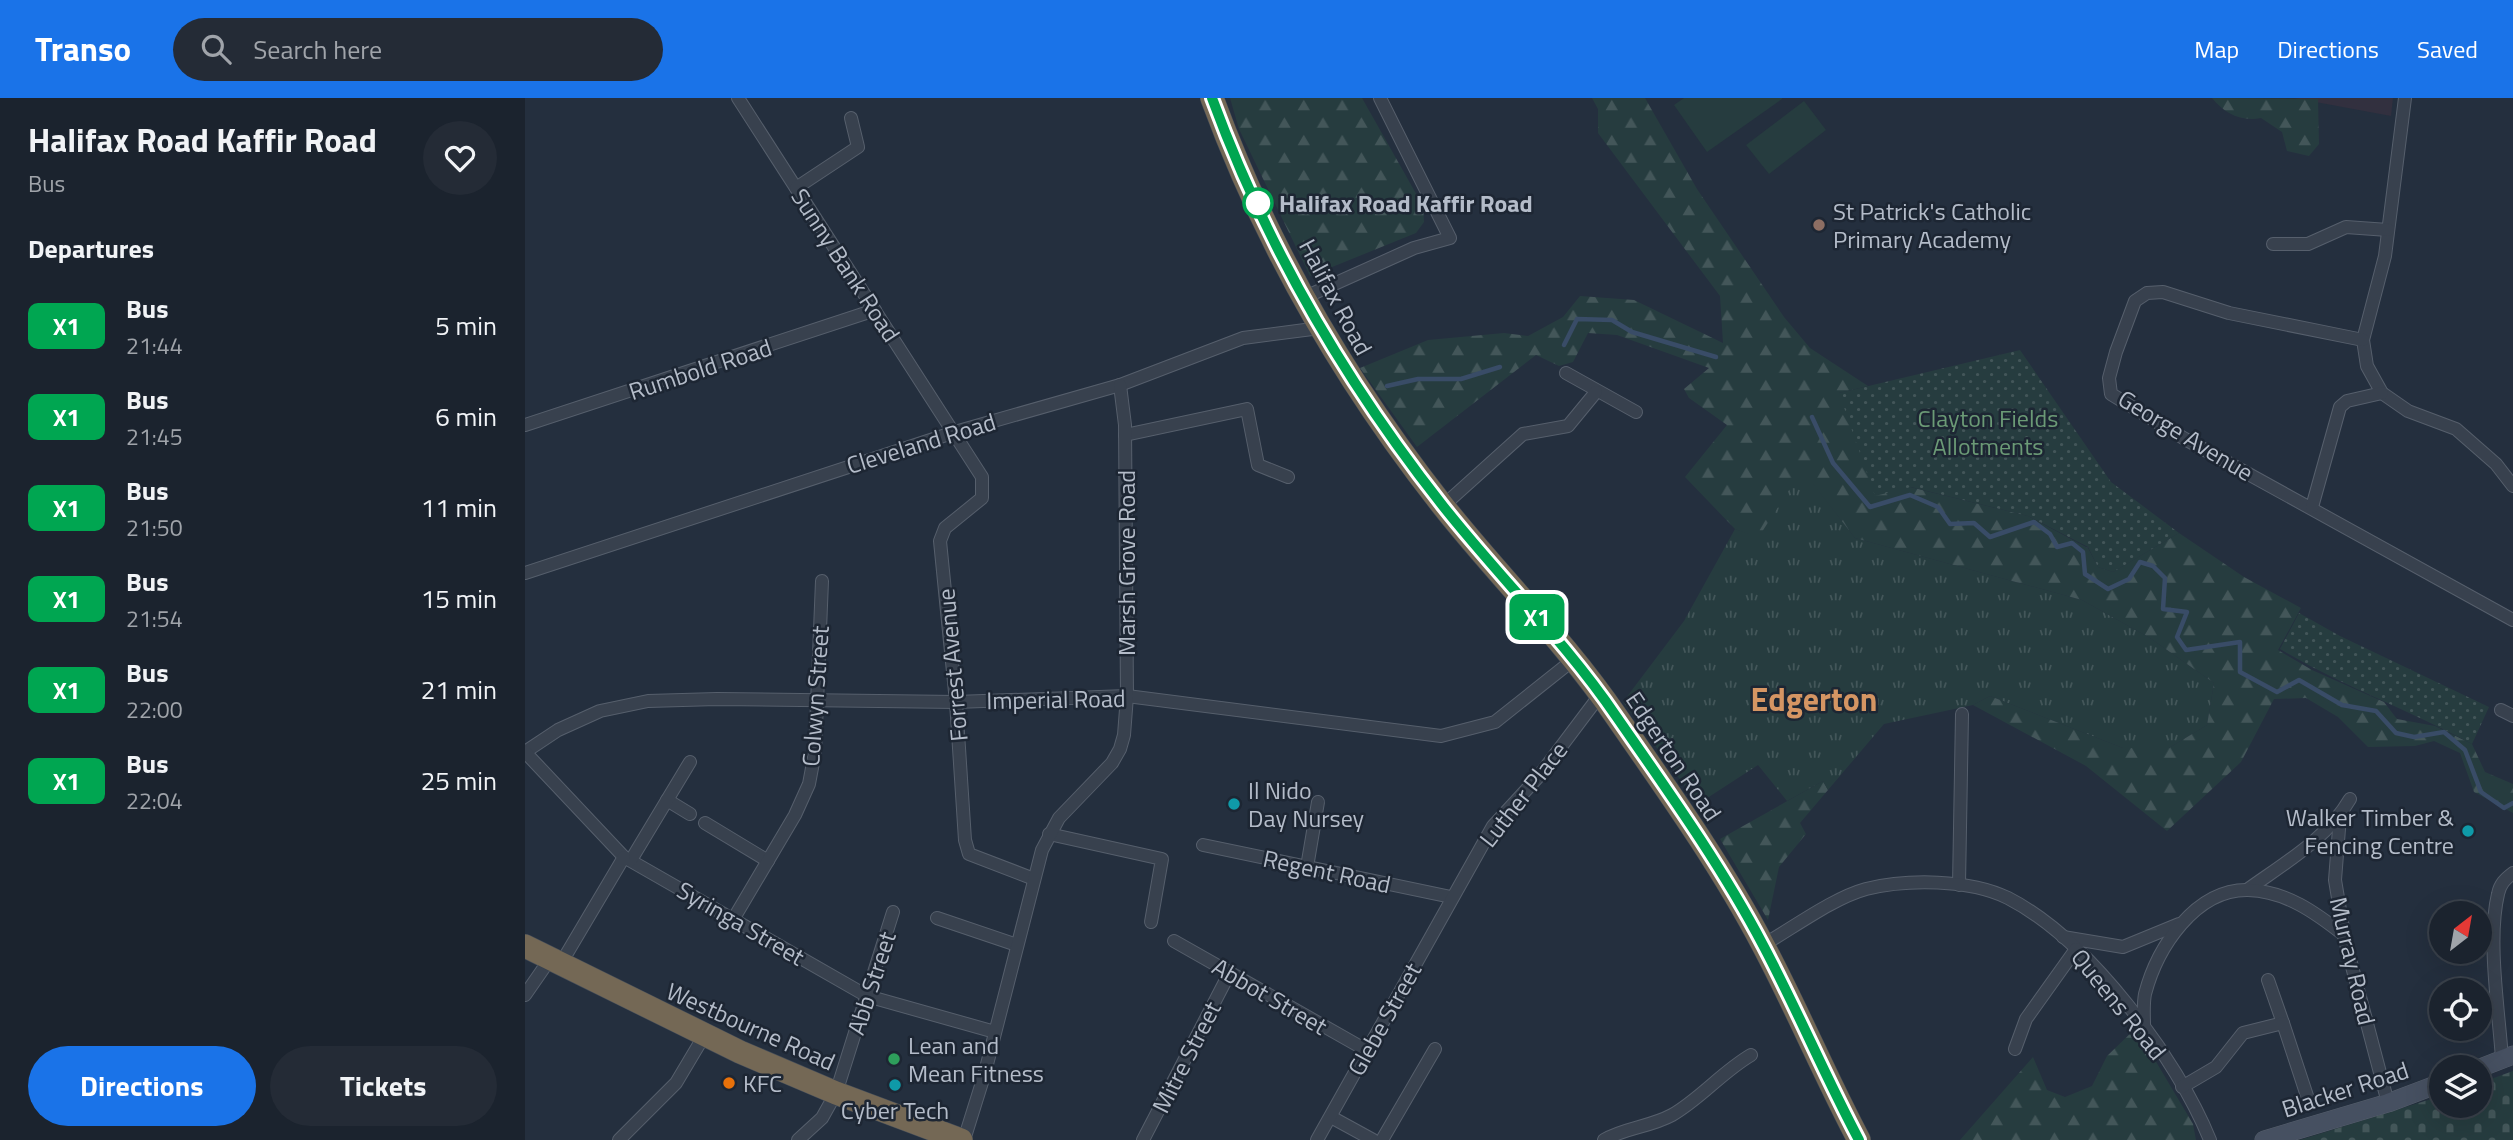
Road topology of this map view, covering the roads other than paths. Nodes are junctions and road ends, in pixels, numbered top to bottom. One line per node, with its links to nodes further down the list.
1 (738, 98): 6 (street, Sunny Bank Road)
2 (1212, 98): 9 (highway, Halifax Road)
3 (1380, 98): 9 (street)
4 (2405, 98): 7 (street)
5 (851, 118): 6 (street)
6 (796, 188): 10 (street, Sunny Bank Road)
7 (2388, 230): 8 (street); 12 (street)
8 (2273, 244)
9 (1303, 298): 11 (highway, Halifax Road)
10 (875, 310): 18 (street, Rumbold Road); 19 (street, Sunny Bank Road)
11 (1320, 328): 14 (street, Cleveland Road); 21 (highway, Halifax Road)
12 (2363, 340): 16 (street); 25 (street, George Avenue)
13 (1566, 373): 15 (street)
14 (1120, 385): 19 (street, Cleveland Road); 20 (street, Marsh Grove Road)
15 (1597, 392): 17 (street); 24 (street)
16 (2382, 393): 23 (street); 25 (street)
17 (1636, 412)
18 (525, 425)
19 (955, 432): 26 (street, Cleveland Road); 33 (street, Forrest Avenue)
20 (1125, 435): 22 (street); 31 (street, Marsh Grove Road)
21 (1393, 436): 24 (highway, Edgerton Road)
22 (1288, 477)
23 (2513, 486)
24 (1443, 506): 29 (highway, Edgerton Road)
25 (2312, 507): 28 (street, George Avenue)
26 (525, 573)
27 (822, 581): 32 (street, Colwyn Street)
28 (2513, 620)
29 (1573, 660): 30 (highway, Edgerton Road); 31 (street, Imperial Road)
30 (1601, 695): 54 (street, Luther Place); 64 (highway, Edgerton Road)
31 (1127, 696): 33 (street, Imperial Road); 45 (street, Marsh Grove Road)
32 (815, 701): 33 (street, Imperial Road); 37 (street, Imperial Road); 48 (street, Colwyn Street)
33 (956, 702): 51 (street, Forrest Avenue)
34 (2501, 710): 36 (street)
35 (1962, 714): 52 (street)
36 (2513, 716)
37 (525, 752): 47 (street, Syringa Street)
38 (690, 762): 40 (street)
39 (2350, 799): 43 (street)
40 (667, 800): 42 (street); 47 (street)
41 (1318, 802): 49 (street)
42 (690, 814)
43 (2340, 816): 53 (street); 60 (street, Murray Road)
44 (705, 823): 48 (street)
45 (1049, 834): 51 (street, Marsh Grove Road); 59 (street)
46 (1203, 845): 49 (street, Regent Road)
47 (628, 859): 56 (street, Syringa Street); 67 (street)
48 (768, 861): 56 (street, Colwyn Street)
49 (1307, 867): 54 (street, Regent Road)
50 (2513, 873): 80 (street)
51 (1034, 879): 63 (street, Marsh Grove Road)
52 (1959, 885): 61 (street, Queens Road); 64 (street, Queens Road)
53 (2247, 890): 58 (street); 60 (street)
54 (1451, 897): 78 (street, Glebe Street)
55 (893, 912): 71 (street, Abb Street)
56 (734, 918): 71 (street, Syringa Street)
57 (937, 918): 63 (street)
58 (2186, 920): 61 (street); 73 (street)
59 (1151, 922)
60 (2344, 935): 85 (street, Murray Road)
61 (2063, 937): 66 (street, Queens Road)
62 (1174, 941): 68 (street, Abbot Street)
63 (1017, 945): 74 (street, Marsh Grove Road)
64 (1763, 945): 95 (highway, Edgerton Road)
65 (525, 946): 67 (highway, Westbourne Road)
66 (2076, 949): 73 (street, Queens Road); 77 (street)
67 (555, 962): 70 (street); 75 (highway, Westbourne Road)
68 (1229, 974): 78 (street, Abbot Street); 90 (street, Mitre Street)
69 (2268, 981): 72 (street)
70 (525, 995)
71 (867, 996): 74 (street, Syringa Street); 83 (street, Abb Street)
72 (2283, 1023): 81 (street); 84 (street)
73 (2144, 1026): 81 (street, Queens Road)
74 (995, 1032): 87 (street, Marsh Grove Road)
75 (704, 1036): 83 (highway, Westbourne Road); 88 (street)
76 (1435, 1049): 93 (street)
77 (2015, 1049)
78 (1366, 1050): 86 (street, Glebe Street)
79 (1751, 1055): 94 (street)
80 (2507, 1057)
81 (2182, 1087): 96 (street, Queens Road)
82 (2429, 1088): 85 (street, Blacker Road)
83 (836, 1093): 87 (highway, Westbourne Road); 89 (street, Abb Street)
84 (2309, 1102)
85 (2388, 1103): 97 (street, Blacker Road)
86 (1331, 1117): 91 (street, Glebe Street); 92 (street)
87 (956, 1139)
88 (619, 1140)
89 (798, 1140)
90 (1143, 1140)
91 (1317, 1140)
92 (1373, 1140)
93 (1382, 1140)
94 (1604, 1140)
95 (1859, 1140)
96 (2210, 1140)
97 (2264, 1140)

